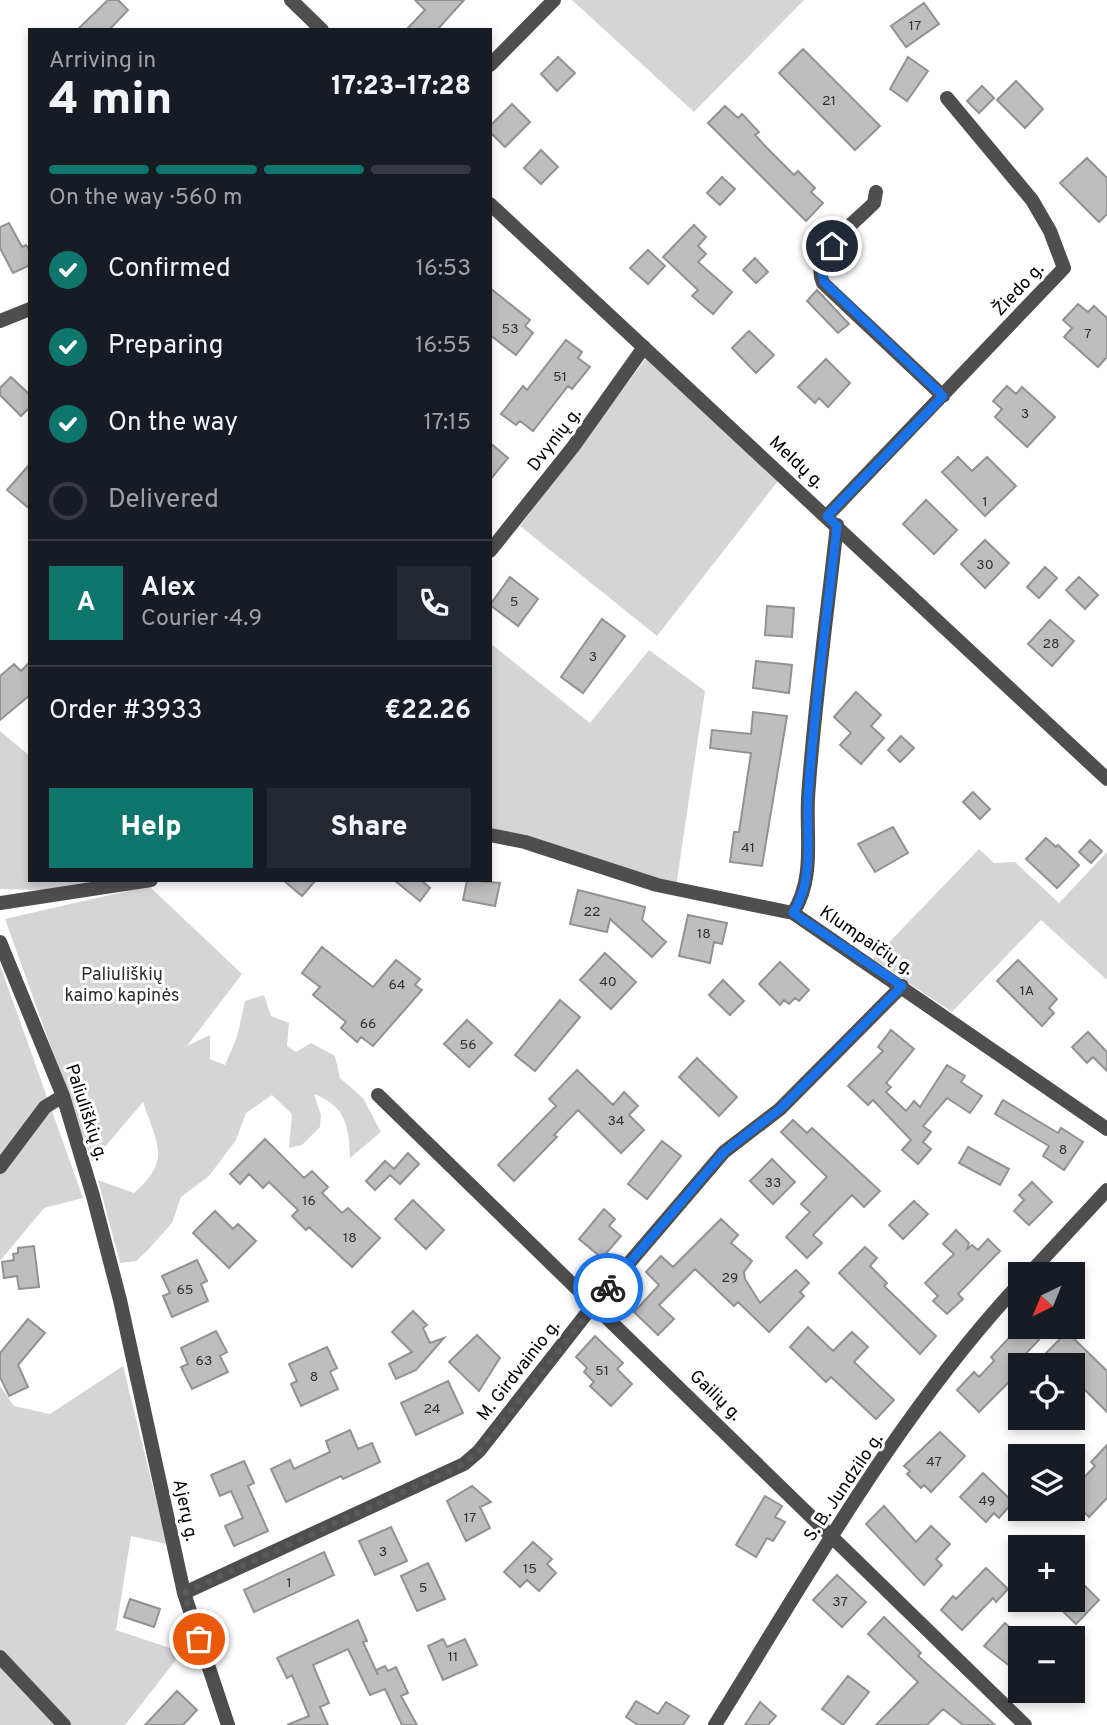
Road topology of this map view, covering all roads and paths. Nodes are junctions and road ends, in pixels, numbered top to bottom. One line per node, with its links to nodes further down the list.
1 (291, 0): 3 (street)
2 (554, 0): 4 (street)
3 (319, 28)
4 (492, 63)
5 (947, 98): 11 (street, Žiedo g.)
6 (877, 192): 11 (street)
7 (492, 207): 10 (street, Meldų g.)
8 (28, 310): 9 (street)
9 (0, 321)
10 (644, 347): 12 (street, Meldų g.); 13 (street, Dvynių g.)
11 (943, 396): 12 (street, Žiedo g.)
12 (832, 521): 14 (street, Meldų g.); 18 (street)
13 (492, 548)
14 (1107, 779)
15 (492, 836): 18 (street, Klumpaičių g.)
16 (138, 882): 17 (street)
17 (0, 903)
18 (793, 913): 20 (street, Klumpaičių g.)
19 (0, 942): 22 (street, Paliuliškių g.)
20 (902, 986): 23 (street, Klumpaičių g.); 29 (street, M. Girdvainio g.)
21 (379, 1095): 29 (street, Gailių g.)
22 (63, 1096): 24 (street); 28 (street, Paliuliškių g.)
23 (1107, 1129)
24 (0, 1167)
25 (1107, 1190): 26 (street)
26 (1040, 1262)
27 (1008, 1296): 30 (street, S. B. Jundzilo g.)
28 (120, 1300): 31 (street, Ajerų g.)
29 (594, 1304): 30 (street, Gailių g.); 31 (street, M. Girdvainio g.)
30 (833, 1535): 35 (street, S. B. Jundzilo g.); 36 (street, Gailių g.)
31 (184, 1593): 34 (street, Ajerų g.)
32 (0, 1657): 33 (street)
33 (64, 1725)
34 (228, 1725)
35 (715, 1725)
36 (1025, 1725)

